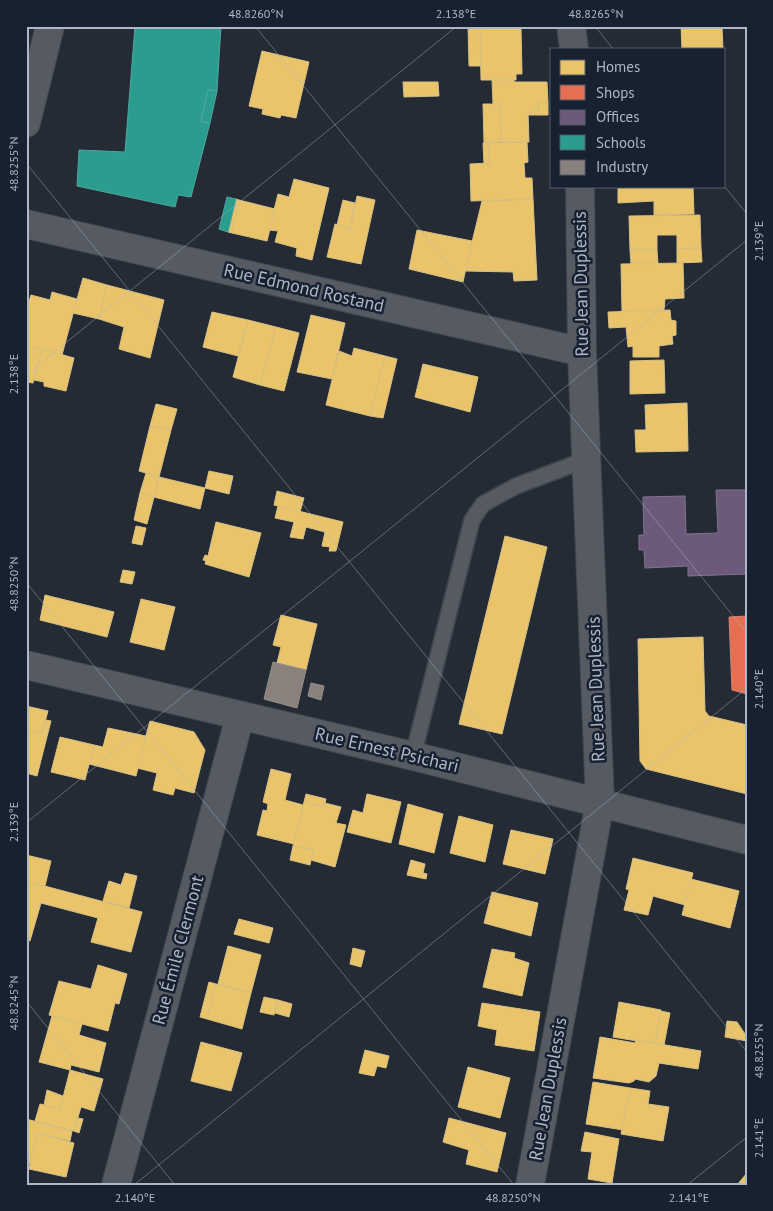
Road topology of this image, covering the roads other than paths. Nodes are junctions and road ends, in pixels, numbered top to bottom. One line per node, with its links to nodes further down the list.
1 (50, 26): 4 (street)
2 (571, 26): 3 (street)
3 (574, 48)
4 (26, 123)
5 (580, 188): 7 (street, Rue Jean Duplessis)
6 (26, 224): 7 (street, Rue Edmond Rostand)
7 (582, 352): 8 (street, Rue Jean Duplessis)
8 (588, 458): 11 (lane); 12 (street, Rue Jean Duplessis)
9 (26, 665): 10 (street, Rue Ernest Psichari)
10 (240, 716): 11 (street, Rue Ernest Psichari); 14 (street, Rue Émile Clermont)
11 (413, 756): 12 (street, Rue Ernest Psichari)
12 (600, 802): 13 (street, Rue Ernest Psichari); 15 (street, Rue Jean Duplessis)
13 (747, 840)
14 (116, 1185)
15 (530, 1185)

